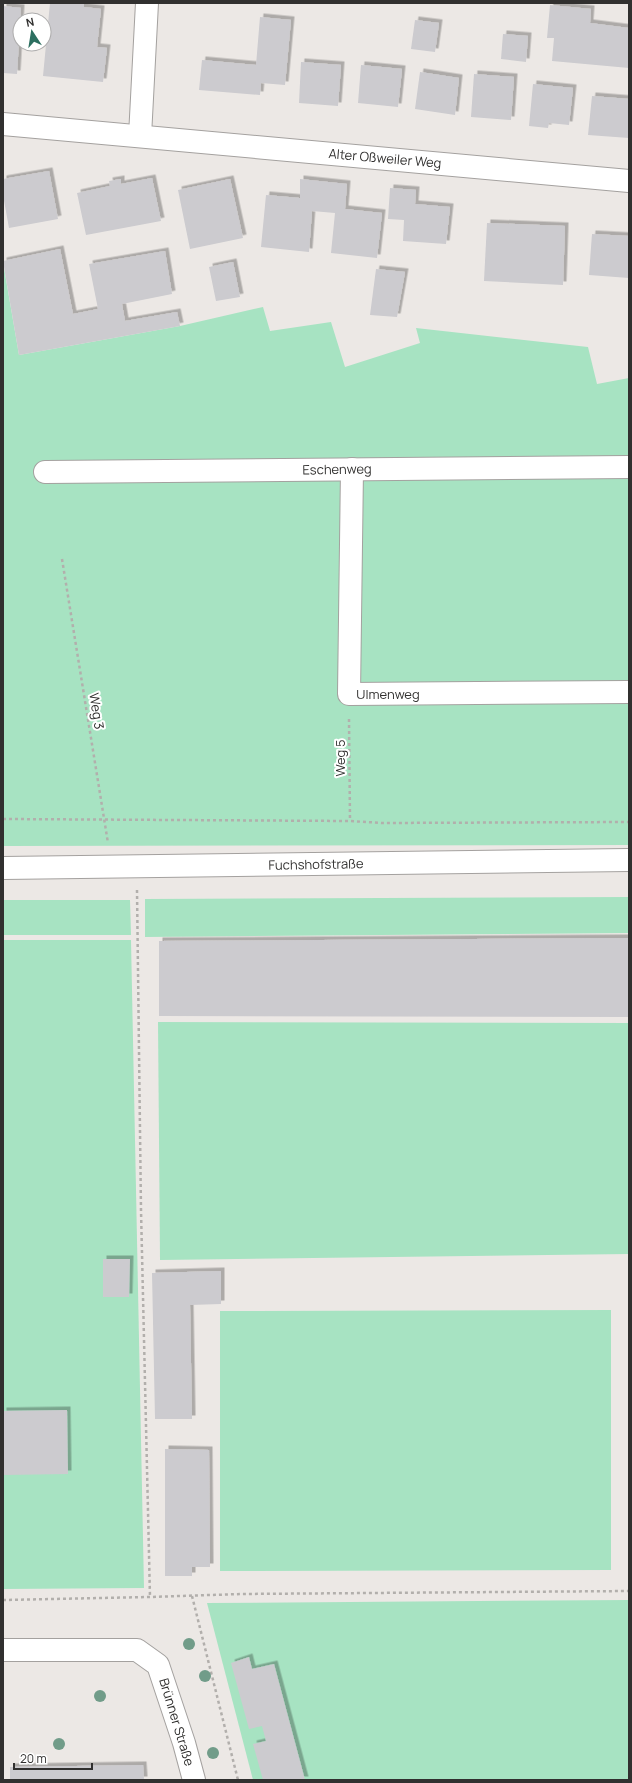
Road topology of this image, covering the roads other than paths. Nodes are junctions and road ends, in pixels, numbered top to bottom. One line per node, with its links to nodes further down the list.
1 (147, 3): 3 (street)
2 (3, 124): 3 (street, Alter Oßweiler Weg)
3 (140, 136): 4 (street, Alter Oßweiler Weg)
4 (629, 181)
5 (629, 467): 6 (street, Eschenweg)
6 (352, 469): 7 (street, Eschenweg); 8 (street, Ulmenweg)
7 (45, 472)
8 (629, 692)
9 (629, 860): 10 (street, Fuchshofstraße)
10 (3, 868)
11 (3, 1650): 12 (street, Brünner Straße)
12 (194, 1780)

